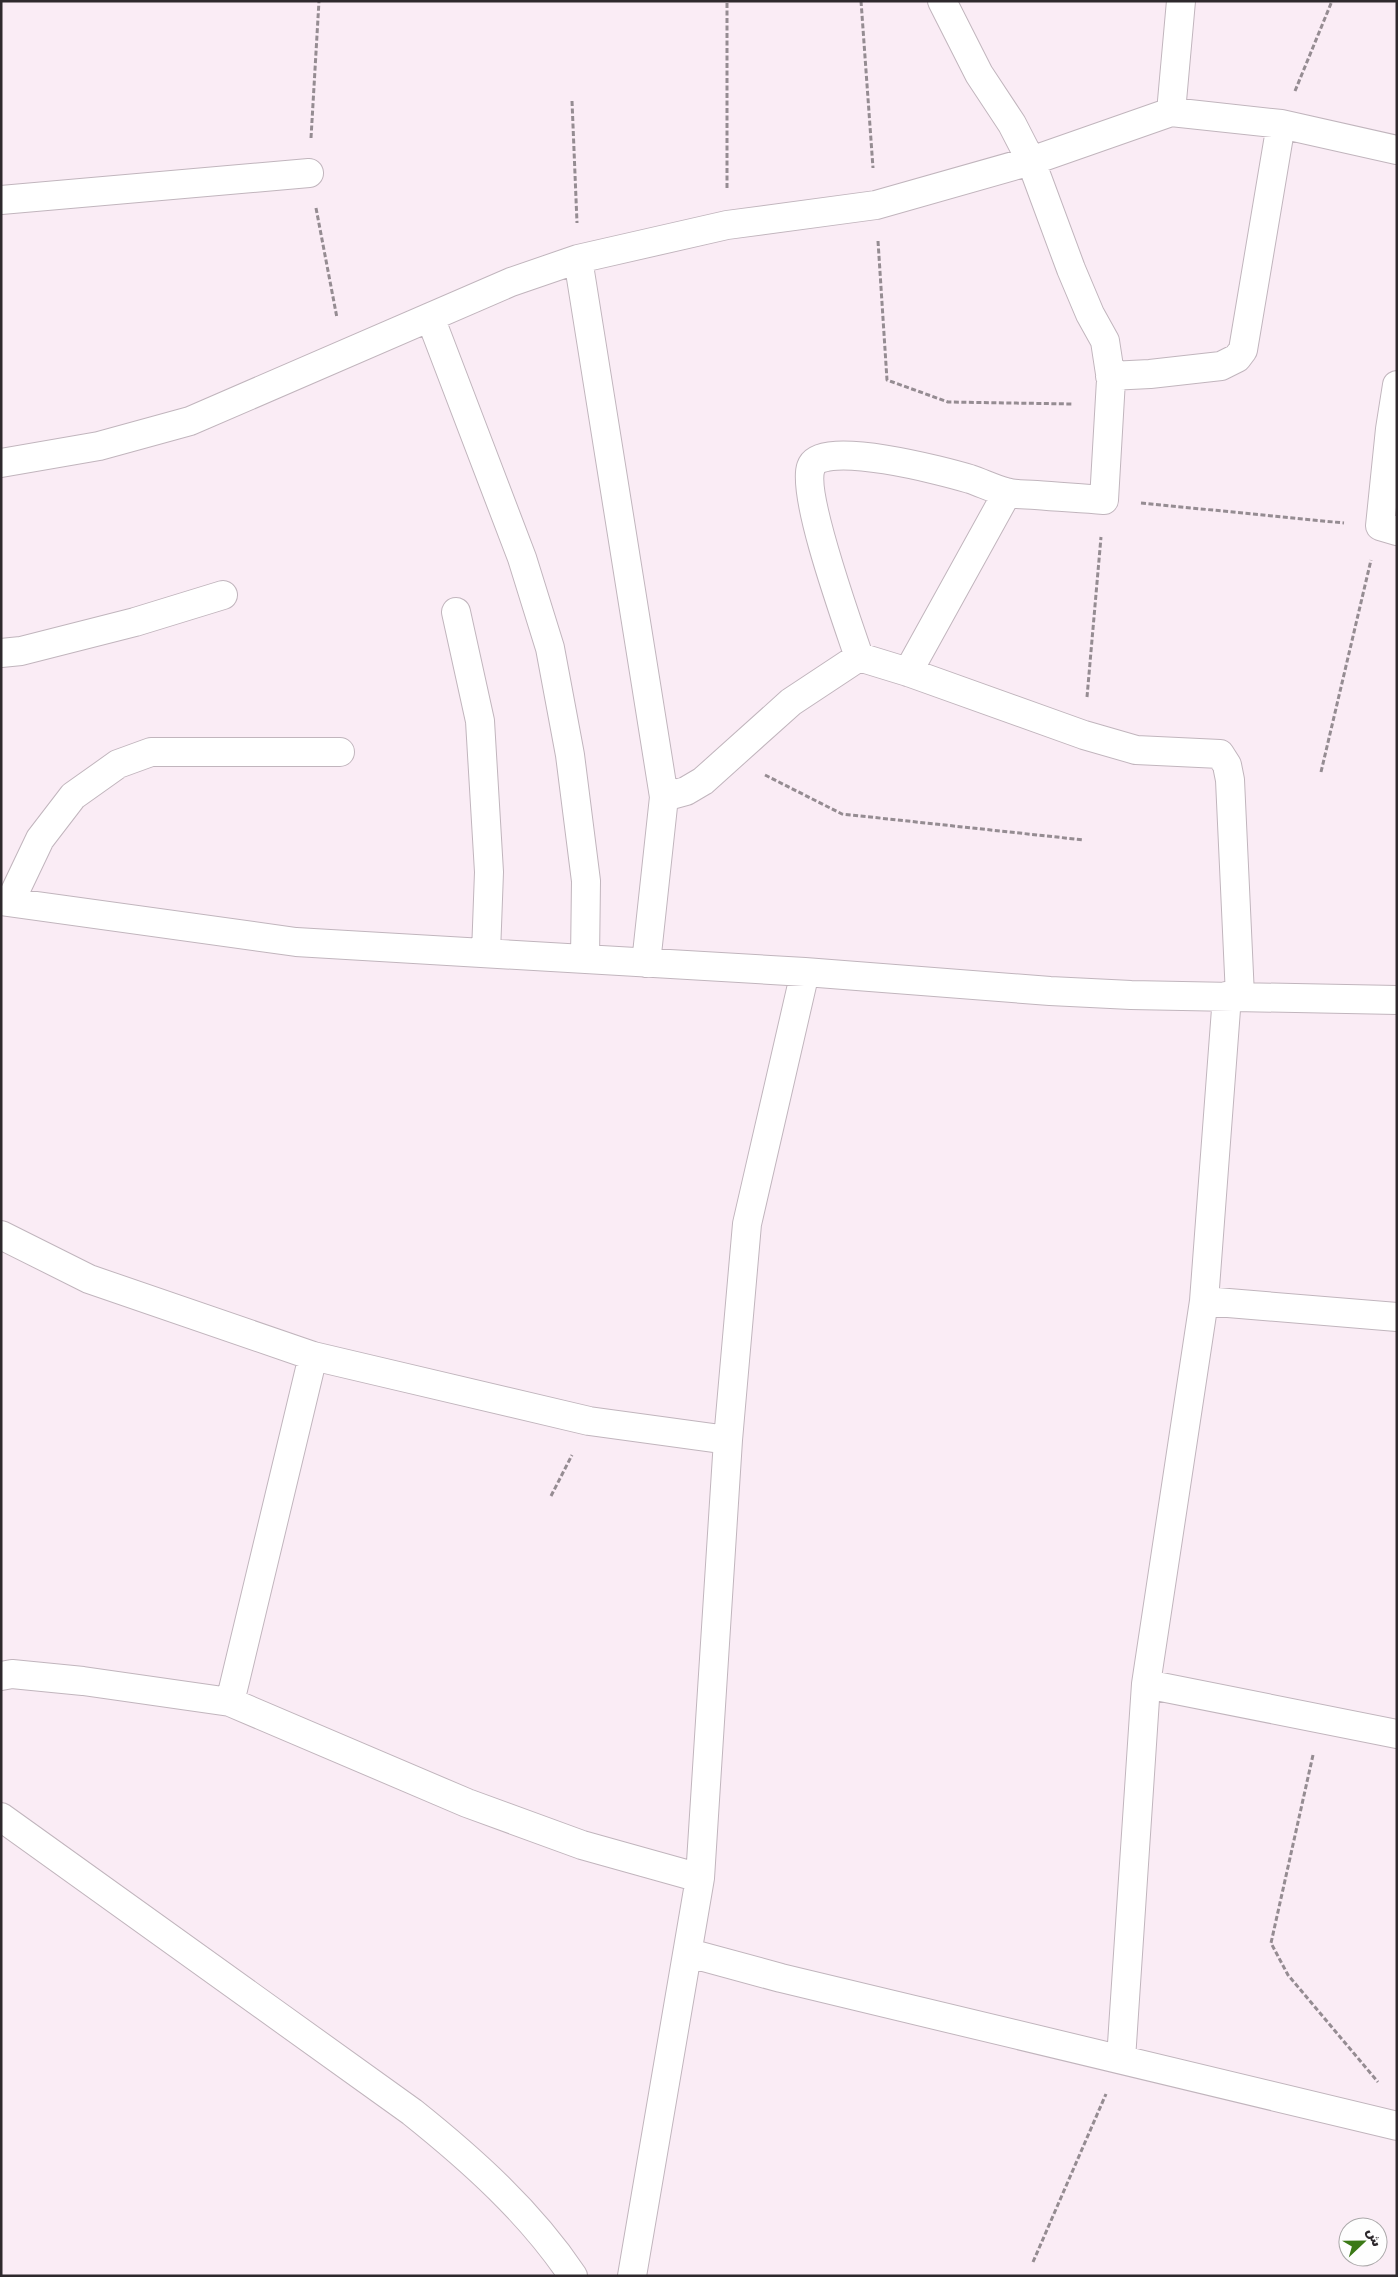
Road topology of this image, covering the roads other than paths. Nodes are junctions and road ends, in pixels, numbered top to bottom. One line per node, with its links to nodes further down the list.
1 (942, 1): 6 (street)
2 (1181, 1): 3 (street)
3 (1171, 112): 4 (street); 6 (street)
4 (1282, 124): 5 (street); 11 (street)
5 (1397, 150)
6 (1031, 161): 9 (street); 11 (street)
7 (309, 173): 8 (street)
8 (1, 200)
9 (578, 259): 10 (street); 22 (street)
10 (430, 317): 13 (street); 25 (street)
11 (1110, 376): 14 (street)
12 (1397, 385): 15 (street)
13 (1, 462)
14 (1007, 493): 19 (street); 20 (street)
15 (1388, 529)
16 (223, 596): 18 (street)
17 (456, 612): 24 (street)
18 (1, 653)
19 (860, 657): 20 (street); 22 (street)
20 (908, 672): 28 (street)
21 (340, 752): 23 (street)
22 (664, 797): 26 (street)
23 (5, 901): 24 (street)
24 (486, 953): 25 (street)
25 (585, 959): 26 (street)
26 (646, 963): 27 (street)
27 (805, 972): 28 (street); 34 (street)
28 (1234, 996): 29 (street); 31 (street)
29 (1397, 1000)
30 (1, 1235): 33 (street)
31 (1204, 1301): 32 (street); 36 (street)
32 (1397, 1316)
33 (313, 1356): 34 (street); 37 (street)
34 (728, 1440): 40 (street)
35 (1, 1676): 37 (street)
36 (1146, 1684): 38 (street); 42 (street)
37 (230, 1702): 40 (street)
38 (1397, 1734)
39 (1, 1818): 44 (street)
40 (700, 1878): 41 (street)
41 (689, 1953): 42 (street); 45 (street)
42 (1121, 2059): 43 (street)
43 (1397, 2126)
44 (573, 2276)
45 (632, 2276)

